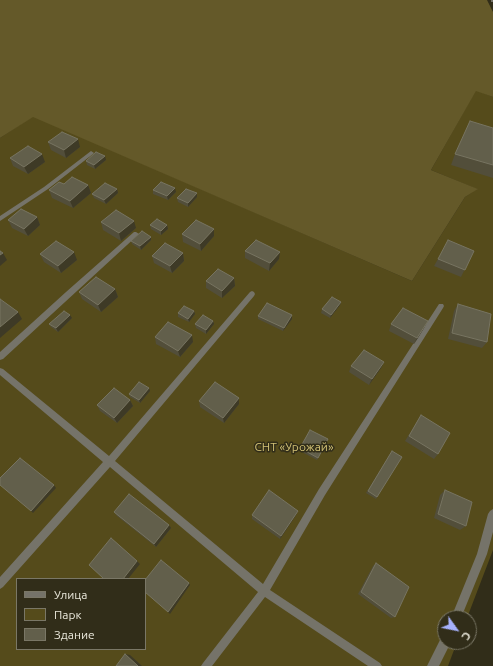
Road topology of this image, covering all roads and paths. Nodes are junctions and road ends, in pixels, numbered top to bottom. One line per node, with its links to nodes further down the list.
1 (91, 153): 2 (lane)
2 (0, 219)
3 (136, 234): 6 (lane)
4 (252, 294): 8 (lane)
5 (441, 306): 11 (lane)
6 (0, 357)
7 (0, 371): 8 (lane)
8 (109, 462): 10 (lane); 11 (lane)
9 (493, 514): 12 (street)
10 (0, 584)
11 (264, 591): 14 (lane); 15 (lane)
12 (459, 610)
13 (441, 650): 16 (street)
14 (206, 666)
15 (377, 666)
16 (433, 666)

